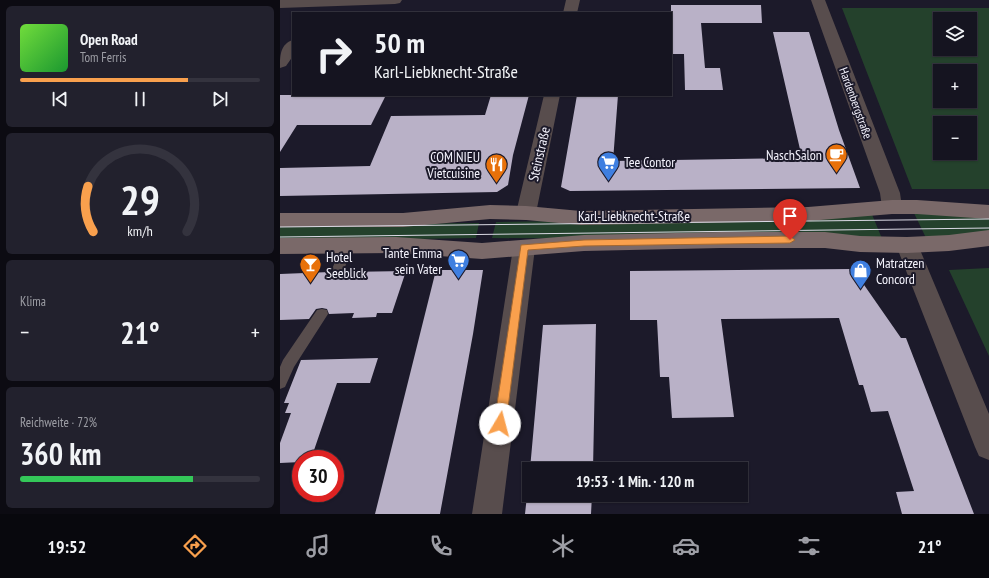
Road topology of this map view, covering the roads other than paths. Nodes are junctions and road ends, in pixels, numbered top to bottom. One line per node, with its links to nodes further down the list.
1 (395, 0): 5 (street)
2 (574, 0): 6 (street)
3 (818, 0): 10 (street, Hardenbergstraße)
4 (280, 4): 5 (street)
5 (323, 5)
6 (570, 12)
7 (292, 46): 8 (street)
8 (280, 63)
9 (552, 96): 12 (street, Steinstraße)
10 (892, 207): 11 (main road, Karl-Liebknecht-Straße); 12 (main road, Karl-Liebknecht-Straße)
11 (989, 212)
12 (526, 213): 13 (main road, Karl-Liebknecht-Straße)
13 (280, 220)
14 (989, 238): 15 (main road, Karl-Liebknecht-Straße)
15 (907, 245): 18 (main road, Karl-Liebknecht-Straße); 22 (street)
16 (280, 246): 17 (main road, Karl-Liebknecht-Straße)
17 (347, 246): 18 (main road, Karl-Liebknecht-Straße); 19 (lane)
18 (524, 248): 23 (street)
19 (337, 272)
20 (322, 314): 21 (lane)
21 (280, 383)
22 (989, 447)
23 (487, 514)

